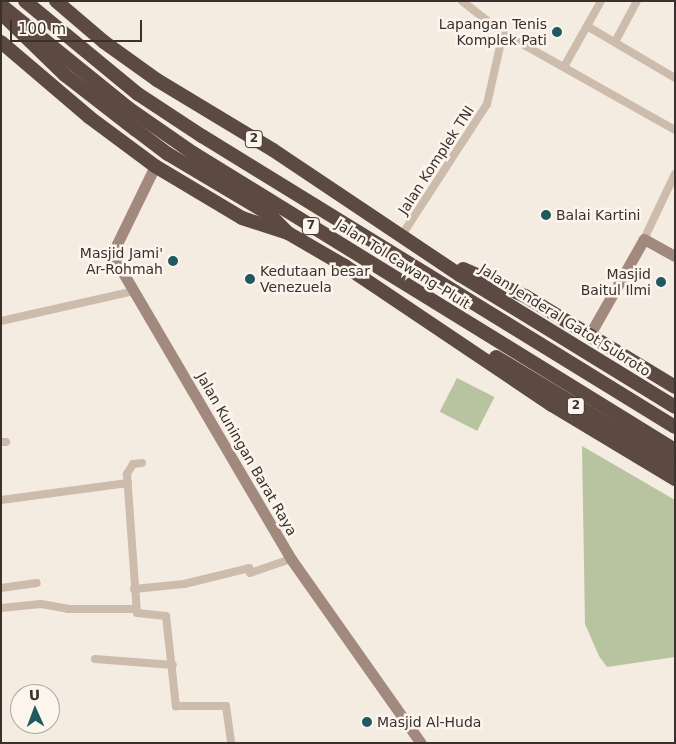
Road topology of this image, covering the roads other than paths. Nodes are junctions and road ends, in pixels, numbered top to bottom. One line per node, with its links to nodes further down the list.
1 (25, 1): 28 (highway, Jalan Tol Cawang–Pluit / 7)
2 (56, 1): 18 (highway, Jalan Jenderal Gatot Subroto / 2)
3 (462, 1): 9 (street)
4 (601, 1): 8 (street)
5 (638, 1): 11 (street)
6 (1, 5): 29 (highway, Jalan Tol Cawang–Pluit / 7)
7 (1, 13): 17 (highway)
8 (587, 26): 11 (street); 12 (street)
9 (503, 32): 12 (street); 18 (street, Jalan Komplek TNI)
10 (1, 42): 15 (highway, 2)
11 (615, 42): 13 (street)
12 (565, 65): 14 (street)
13 (675, 78)
14 (675, 130)
15 (155, 166): 17 (highway, 2); 22 (street, Jalan Kuningan Barat Raya)
16 (675, 174): 19 (street)
17 (288, 233): 23 (highway, 2)
18 (402, 235): 21 (highway, Jalan Jenderal Gatot Subroto / 2)
19 (644, 238): 20 (street); 25 (street)
20 (675, 256)
21 (440, 259): 25 (highway, Jalan Jenderal Gatot Subroto / 2); 27 (highway, Jalan Jenderal Gatot Subroto / 2)
22 (134, 291): 24 (street); 37 (street, Jalan Kuningan Barat Raya)
23 (407, 306): 31 (highway, 2); 33 (highway, 2)
24 (1, 321)
25 (590, 334): 26 (highway, Jalan Jenderal Gatot Subroto / 2)
26 (675, 388)
27 (670, 404)
28 (675, 427)
29 (675, 450)
30 (675, 457): 31 (highway)
31 (643, 460): 34 (highway, 2)
32 (142, 463): 35 (street)
33 (675, 465)
34 (675, 479)
35 (128, 483): 36 (street); 40 (street)
36 (1, 500)
37 (291, 558): 40 (street); 46 (street, Jalan Kuningan Barat Raya)
38 (37, 583): 39 (street)
39 (1, 588)
40 (134, 589): 42 (street)
41 (1, 608): 42 (street)
42 (136, 609): 44 (street)
43 (95, 659): 44 (street)
44 (173, 665): 45 (street)
45 (231, 743)
46 (421, 743)

